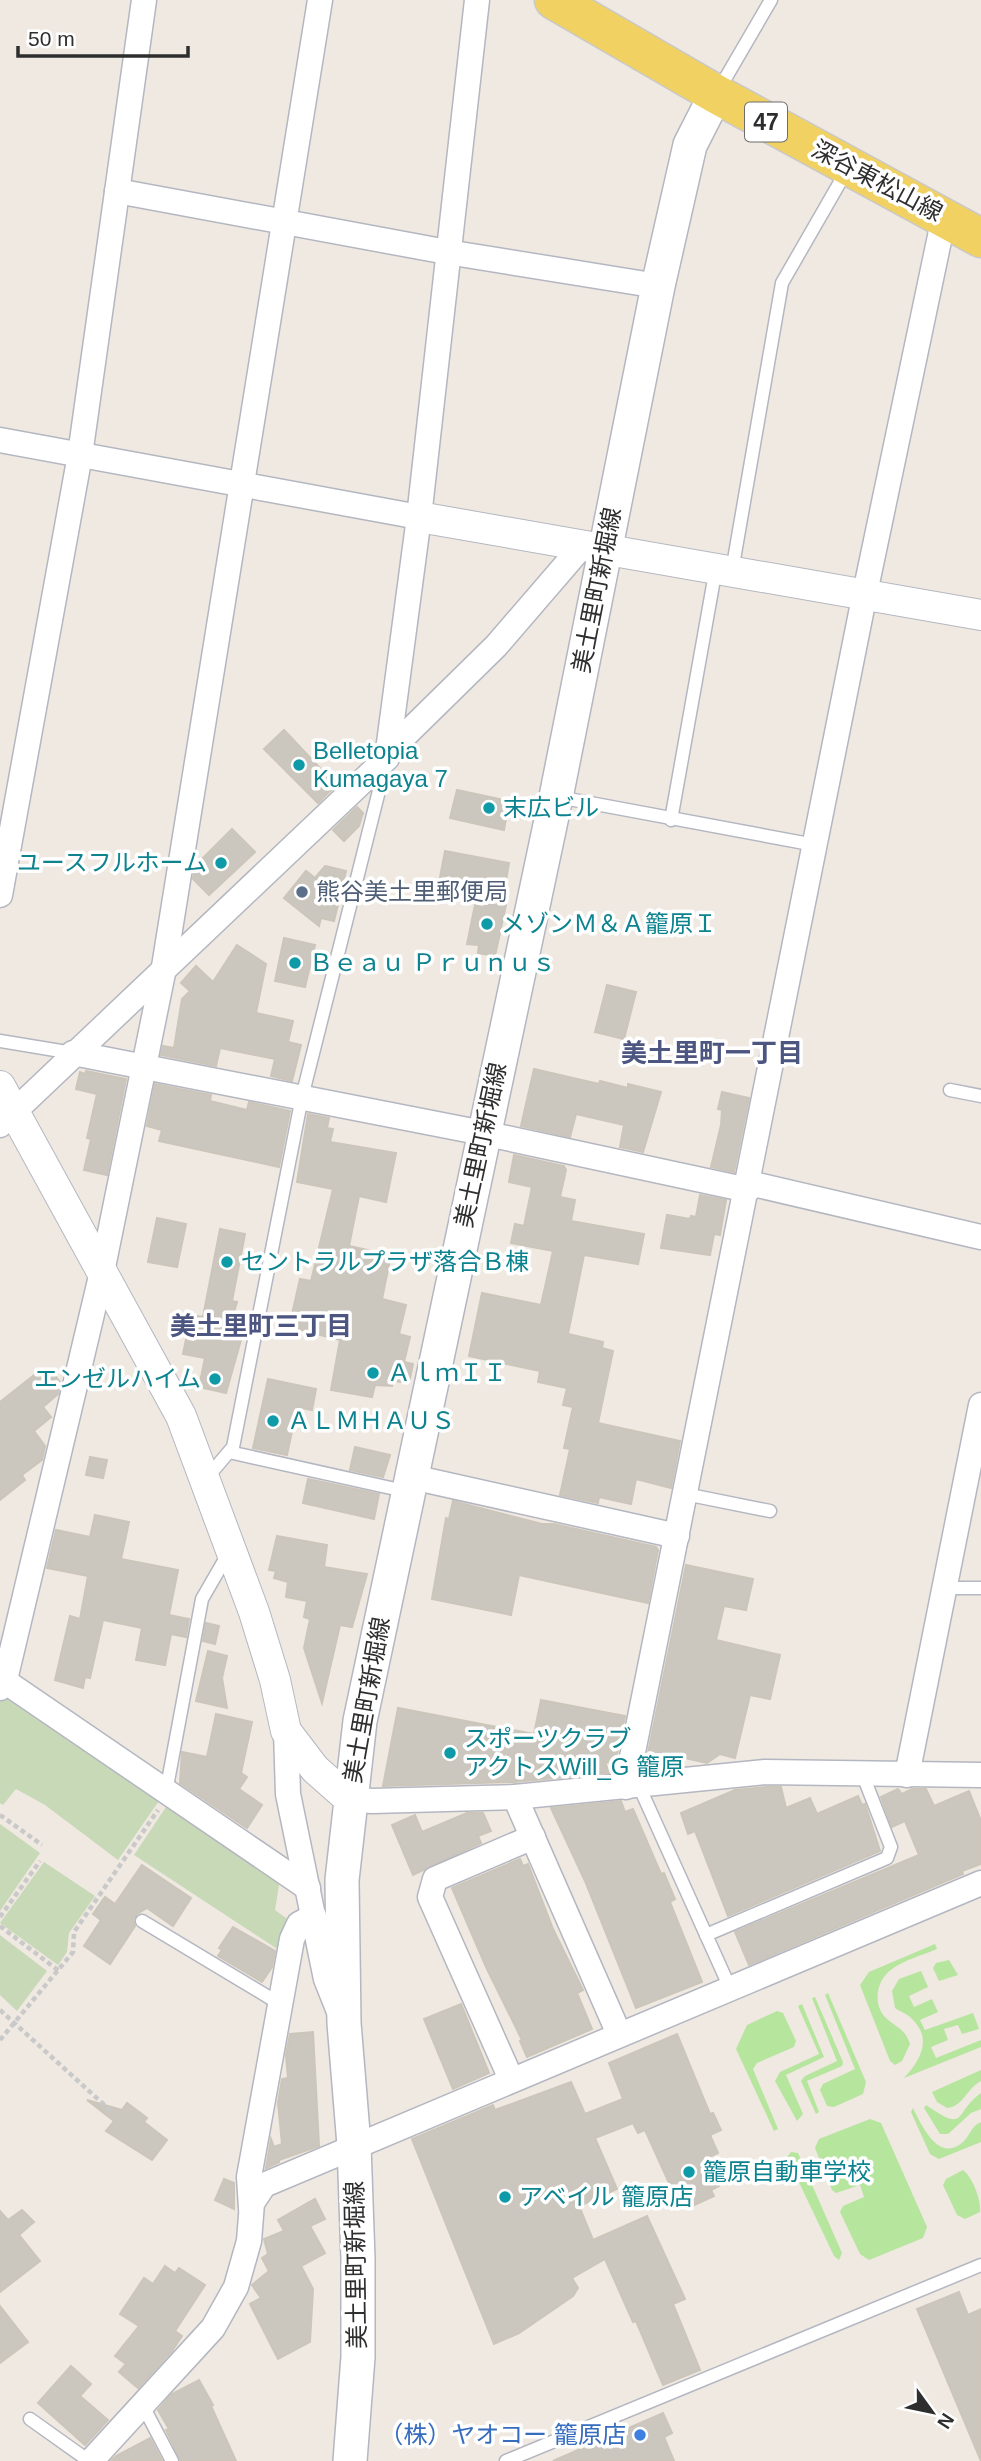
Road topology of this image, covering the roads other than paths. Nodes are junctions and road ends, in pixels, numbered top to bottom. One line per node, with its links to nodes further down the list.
1 (144, 0): 8 (street)
2 (320, 0): 10 (street)
3 (477, 0): 12 (street)
4 (554, 0): 6 (main road, 深谷東松山線 / 47)
5 (771, 0): 6 (lane)
6 (716, 94): 7 (main road, 深谷東松山線 / 47); 13 (main road, 美土里町新堀線)
7 (849, 166): 9 (main road, 深谷東松山線 / 47); 19 (lane)
8 (117, 191): 10 (street); 15 (street)
9 (944, 217): 11 (main road, 深谷東松山線 / 47); 20 (street)
10 (284, 222): 12 (street); 16 (street)
11 (981, 238)
12 (447, 252): 13 (street); 17 (street)
13 (658, 286): 18 (main road, 美土里町新堀線)
14 (0, 440): 15 (street)
15 (80, 455): 16 (street); 26 (street)
16 (242, 486): 17 (street); 27 (street)
17 (419, 517): 18 (street); 22 (street)
18 (594, 547): 19 (street); 22 (street); 23 (main road, 美土里町新堀線)
19 (724, 569): 20 (street); 24 (lane)
20 (865, 593): 21 (street); 25 (street)
21 (981, 615)
22 (388, 755): 27 (street); 33 (lane)
23 (556, 797): 24 (lane); 35 (main road, 美土里町新堀線)
24 (671, 820): 25 (lane)
25 (815, 845): 36 (street)
26 (0, 895)
27 (163, 973): 29 (street); 30 (street)
28 (0, 1041): 29 (lane)
29 (74, 1053): 30 (street); 34 (street)
30 (144, 1066): 33 (street); 38 (street)
31 (950, 1090): 32 (lane)
32 (981, 1096)
33 (302, 1097): 35 (street); 40 (lane)
34 (4, 1108): 38 (street)
35 (483, 1133): 36 (street); 42 (main road, 美土里町新堀線)
36 (748, 1186): 37 (street); 43 (street)
37 (981, 1237)
38 (102, 1272): 41 (street); 49 (street)
39 (981, 1405): 47 (street)
40 (229, 1452): 41 (lane); 42 (lane)
41 (205, 1481): 46 (street)
42 (411, 1484): 45 (street); 57 (main road, 美土里町新堀線)
43 (685, 1494): 44 (lane); 45 (street)
44 (769, 1511)
45 (677, 1536): 54 (street)
46 (230, 1550): 50 (street); 56 (lane)
47 (944, 1588): 48 (lane); 52 (street)
48 (981, 1588)
49 (1, 1683): 56 (street)
50 (286, 1731): 57 (street); 60 (street)
51 (862, 1773): 52 (street); 54 (street); 63 (lane)
52 (907, 1775): 53 (street)
53 (981, 1775)
54 (632, 1786): 55 (street); 63 (lane)
55 (515, 1797): 57 (street); 58 (street)
56 (164, 1798): 60 (street)
57 (349, 1799): 66 (main road, 美土里町新堀線)
58 (533, 1837): 67 (street); 68 (street)
59 (981, 1883): 64 (street)
60 (307, 1888): 61 (street)
61 (314, 1916): 65 (street); 66 (street)
62 (142, 1921): 65 (lane)
63 (706, 1935): 64 (lane)
64 (730, 1988): 67 (street)
65 (280, 2004): 70 (street)
66 (344, 2023): 69 (main road, 美土里町新堀線)
67 (619, 2034): 68 (street)
68 (511, 2079): 69 (street)
69 (354, 2145): 70 (street); 76 (main road, 美土里町新堀線)
70 (251, 2208): 72 (street)
71 (981, 2265): 77 (lane)
72 (144, 2406): 74 (street); 75 (lane)
73 (30, 2419): 74 (lane)
74 (90, 2461)
75 (172, 2461)
76 (350, 2461)
77 (506, 2461)

